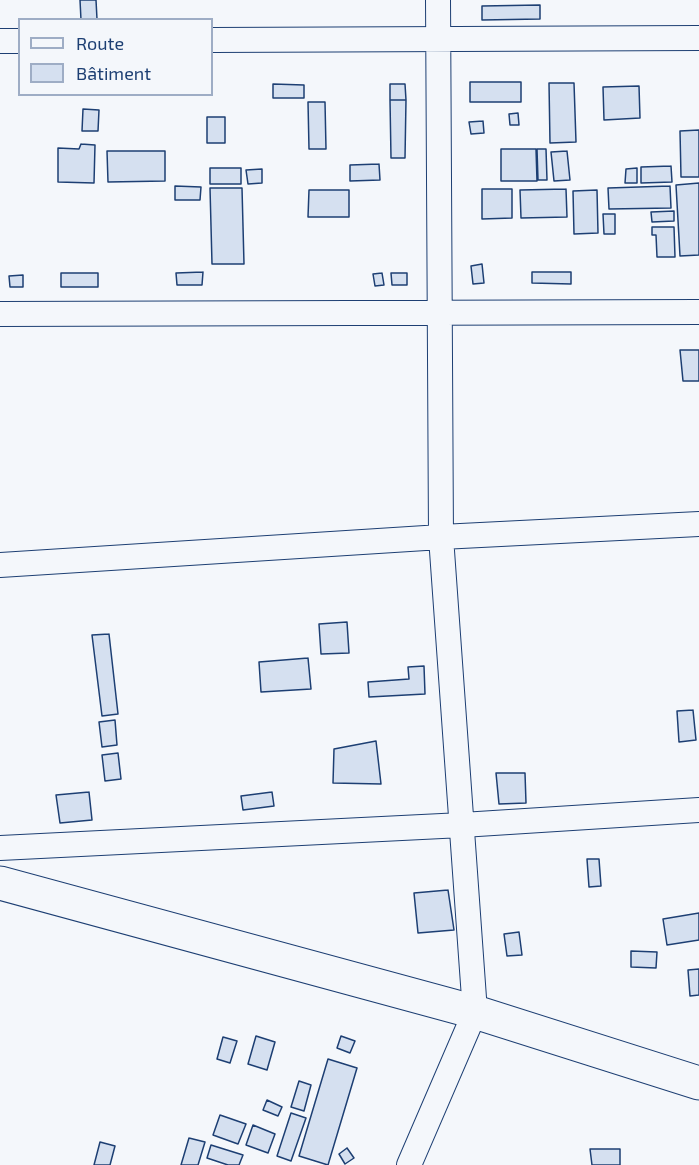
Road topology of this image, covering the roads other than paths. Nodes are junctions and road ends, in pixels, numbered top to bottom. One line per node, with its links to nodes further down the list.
1 (438, 0): 3 (street)
2 (699, 38): 3 (street)
3 (438, 39): 4 (street); 7 (street)
4 (213, 40)
5 (0, 41): 6 (street)
6 (18, 41)
7 (440, 312): 8 (street); 9 (street); 11 (street)
8 (699, 312)
9 (0, 314)
10 (699, 524): 11 (street)
11 (441, 537): 12 (street); 14 (street)
12 (0, 565)
13 (699, 810): 14 (street)
14 (462, 825): 15 (street); 17 (street)
15 (0, 848)
16 (0, 883): 17 (street)
17 (475, 1012): 18 (street); 19 (street)
18 (699, 1083)
19 (409, 1165)

